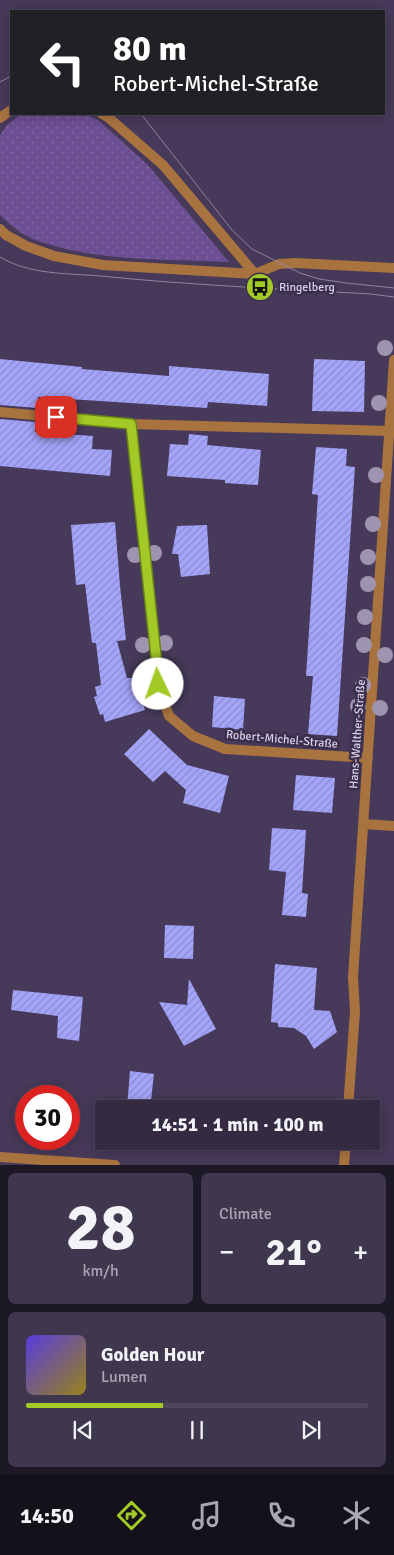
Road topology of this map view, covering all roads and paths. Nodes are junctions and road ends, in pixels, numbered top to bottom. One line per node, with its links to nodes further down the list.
1 (104, 115): 4 (street)
2 (0, 229): 4 (street)
3 (394, 268): 4 (street)
4 (255, 274)
5 (394, 360): 8 (street, Hans-Walther-Straße)
6 (0, 412): 7 (street)
7 (131, 424): 8 (street); 10 (street, Robert-Michel-Straße)
8 (389, 431): 9 (street, Hans-Walther-Straße)
9 (389, 507): 10 (street, Hans-Walther-Straße)
10 (368, 758): 11 (street, Hans-Walther-Straße)
11 (363, 824): 12 (street); 13 (street, Hans-Walther-Straße)
12 (394, 826)
13 (349, 1100)
14 (345, 1150): 17 (street)
15 (0, 1157): 16 (street)
16 (115, 1165)
17 (344, 1165)

